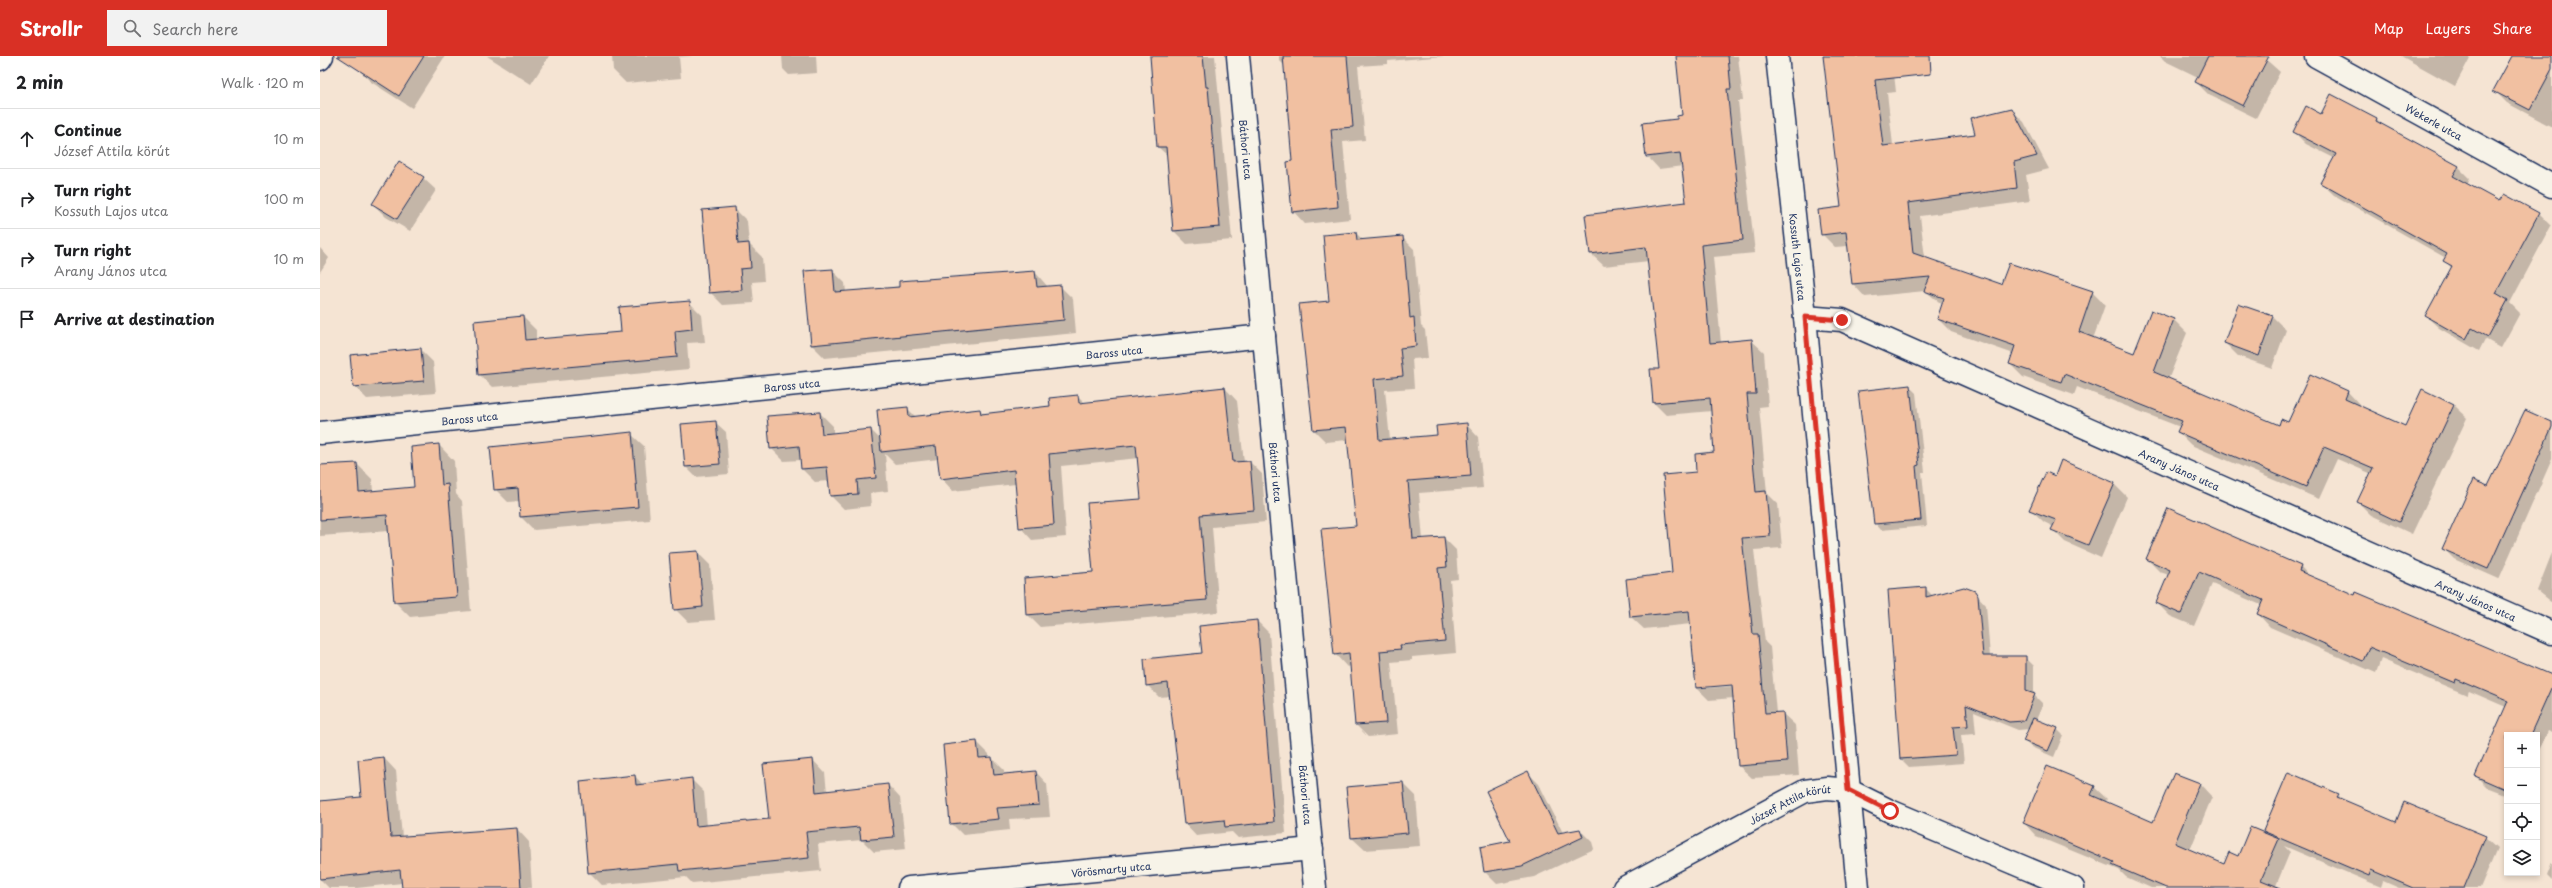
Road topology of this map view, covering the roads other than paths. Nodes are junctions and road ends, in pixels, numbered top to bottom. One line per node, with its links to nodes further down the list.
1 (322, 56): 5 (street)
2 (1238, 56): 8 (street, Báthori utca)
3 (1777, 56): 7 (street, Kossuth Lajos utca)
4 (2316, 56): 6 (street, Wekerle utca)
5 (320, 59)
6 (2552, 186)
7 (1805, 317): 10 (street, Arany János utca); 11 (street, Kossuth Lajos utca)
8 (1264, 336): 9 (street, Baross utca); 12 (street, Báthori utca)
9 (320, 433)
10 (2552, 633)
11 (1848, 790): 15 (street, József Attila körút); 16 (street, Kossuth Lajos utca); 17 (street, József Attila körút)
12 (1312, 849): 13 (street, Vörösmarty utca); 14 (street, Báthori utca)
13 (909, 888)
14 (1315, 888)
15 (1624, 888)
16 (1858, 888)
17 (2073, 888)

